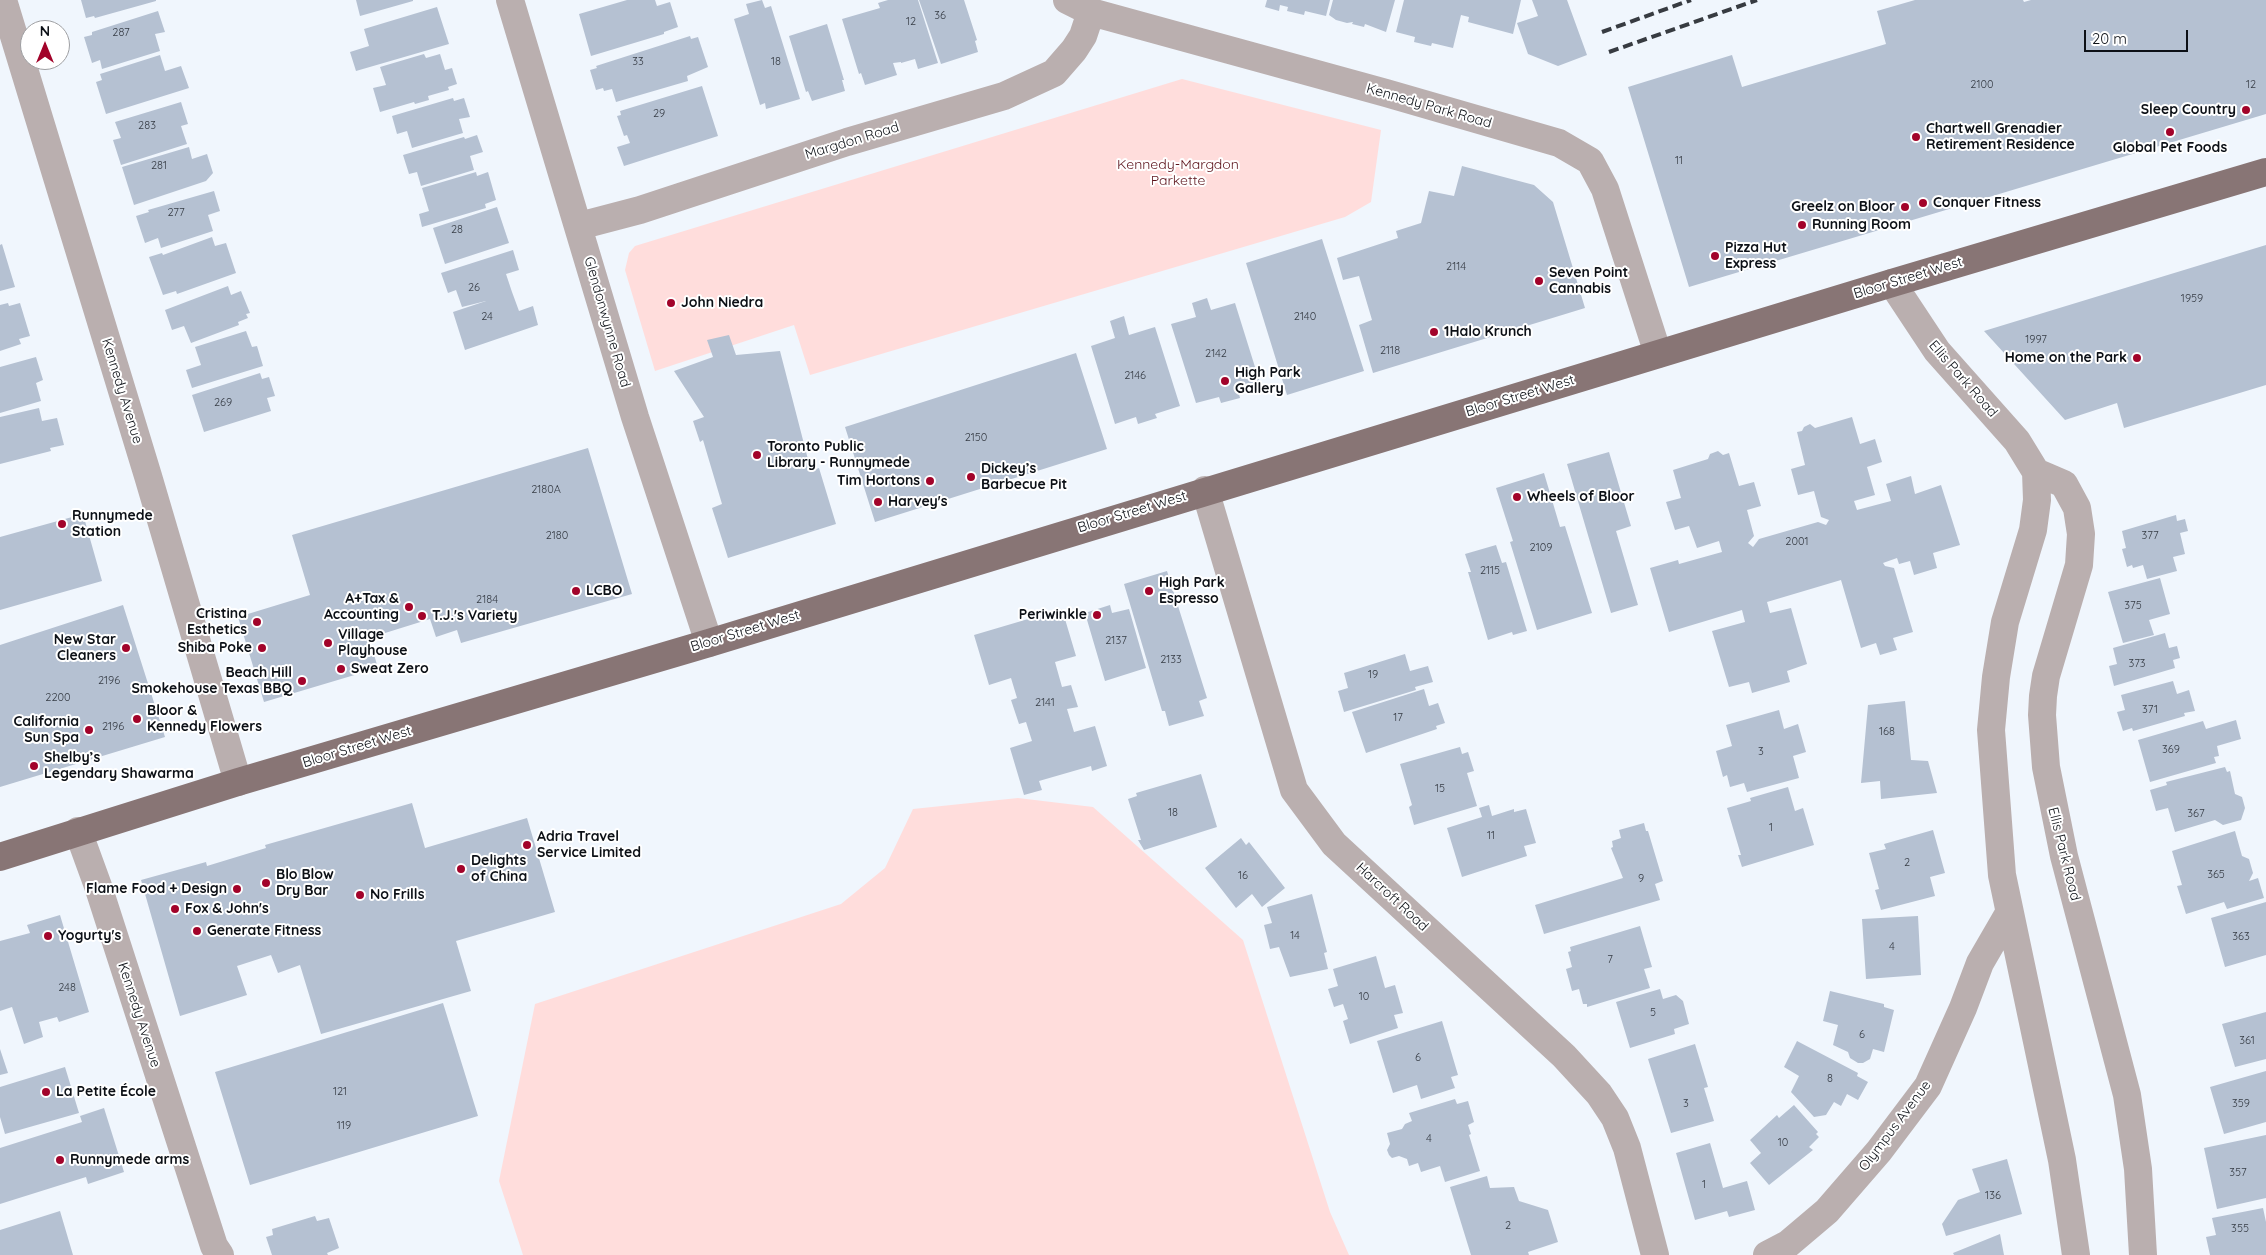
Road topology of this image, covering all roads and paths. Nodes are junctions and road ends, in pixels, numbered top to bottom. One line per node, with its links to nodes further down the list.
1 (3, 0): 12 (street, Kennedy Avenue)
2 (510, 0): 6 (street, Glendonwynne Road)
3 (1067, 0): 4 (street, Kennedy Park Road)
4 (1091, 12): 6 (street, Margdon Road); 8 (street, Kennedy Park Road)
5 (2266, 172): 7 (main road, Bloor Street West)
6 (579, 226): 11 (street, Glendonwynne Road)
7 (1892, 283): 8 (main road, Bloor Street West); 9 (street, Ellis Park Road)
8 (1658, 354): 10 (main road, Bloor Street West)
9 (2036, 472): 15 (street, Ellis Park Road); 20 (street, Ellis Park Road)
10 (1205, 490): 11 (main road, Bloor Street West); 17 (street, Harcroft Road)
11 (709, 643): 12 (main road, Bloor Street West)
12 (238, 782): 13 (main road, Bloor Street West)
13 (78, 832): 14 (main road, Bloor Street West); 16 (street, Kennedy Avenue)
14 (0, 856)
15 (2010, 913): 18 (street, Olympus Avenue); 19 (street, Ellis Park Road)
16 (220, 1255)
17 (1655, 1255)
18 (1767, 1255)
19 (2076, 1255)
20 (2143, 1255)

